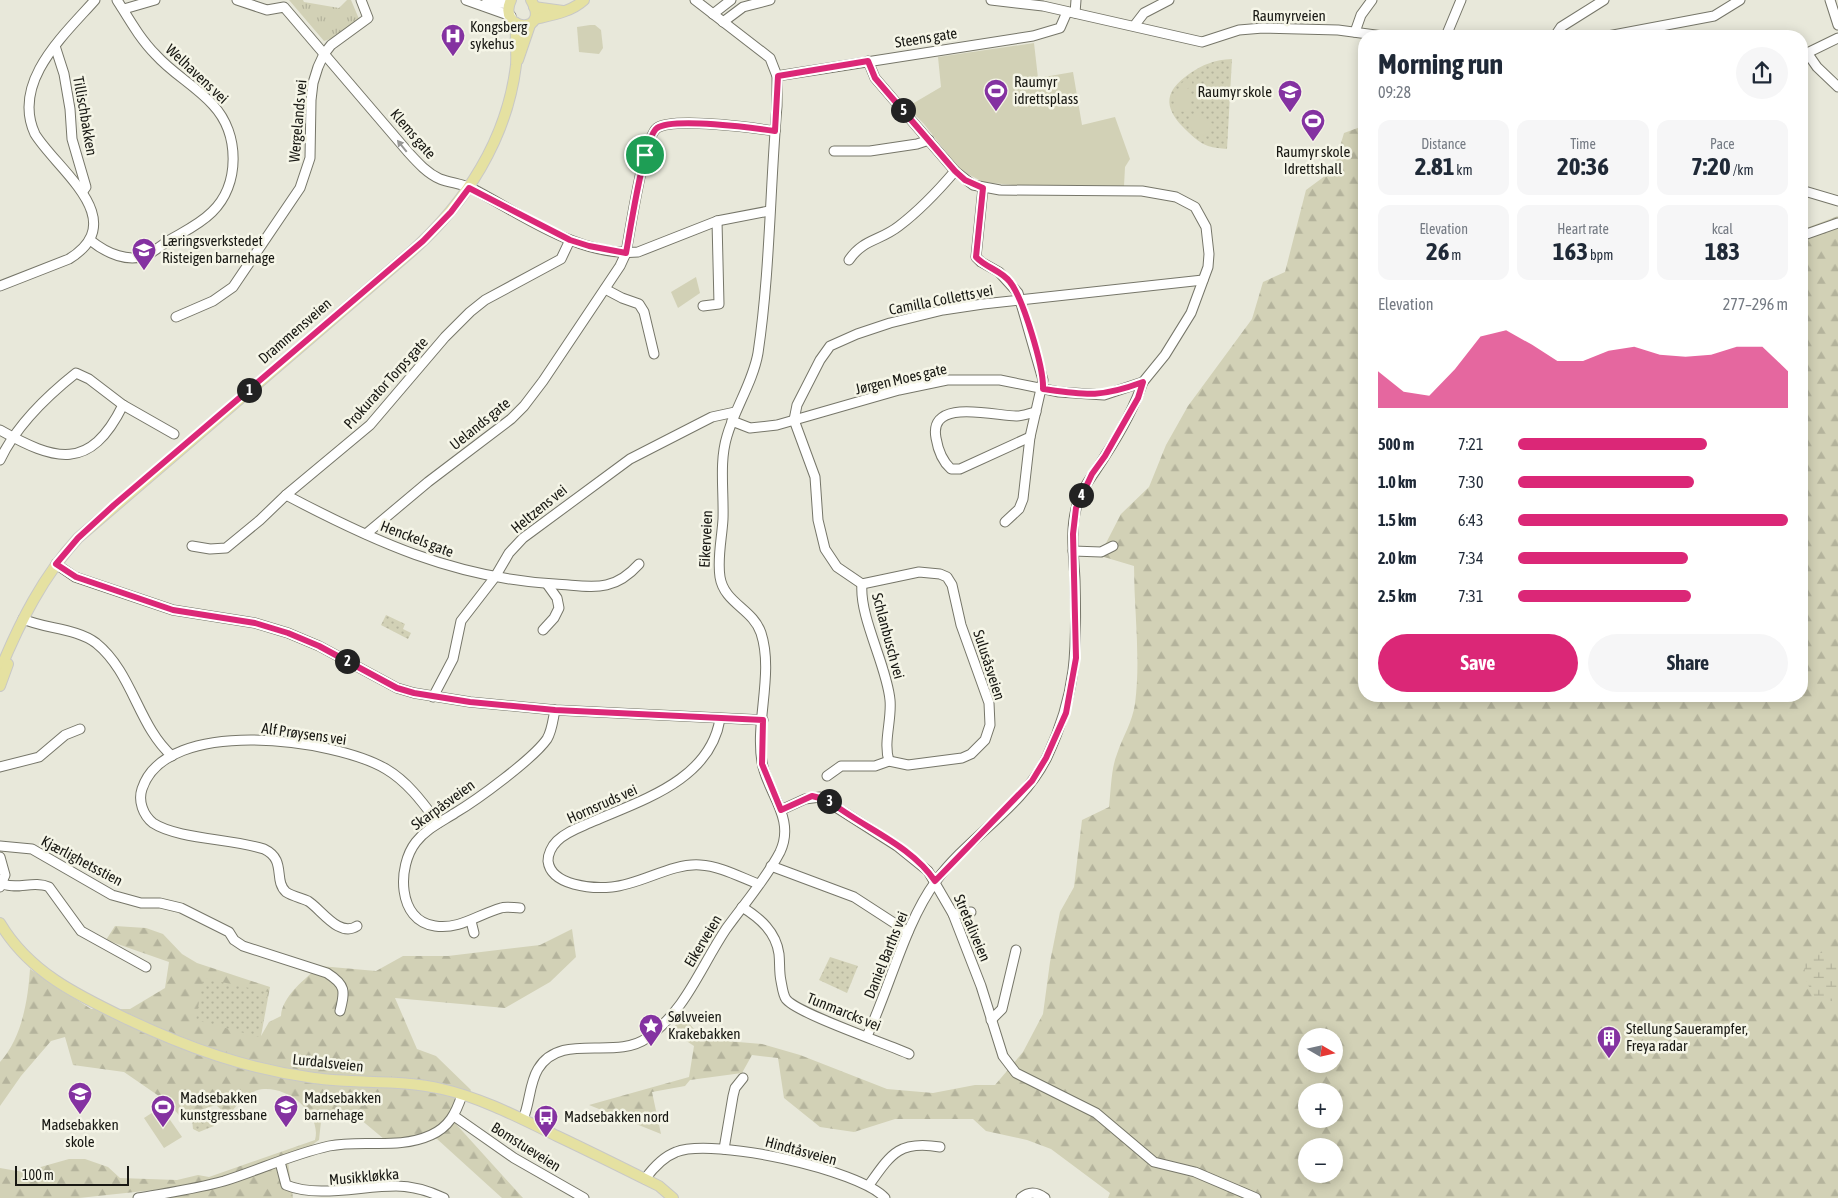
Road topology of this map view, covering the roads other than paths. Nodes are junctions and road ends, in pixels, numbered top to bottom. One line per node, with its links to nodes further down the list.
1 (95, 0): 38 (street)
2 (117, 0): 23 (street, Welhavens vei)
3 (155, 0): 23 (street)
4 (237, 0): 20 (street, Klems gate)
5 (361, 0): 40 (street, Wergelands vei)
6 (466, 0): 22 (street)
7 (584, 0): 24 (main road)
8 (695, 0): 26 (street)
9 (731, 0): 26 (street)
10 (770, 0): 29 (street)
11 (991, 0): 25 (street, Raumyrveien)
12 (1076, 0): 25 (street)
13 (1169, 0): 31 (street)
14 (1372, 0): 35 (street)
15 (1461, 0): 32 (street)
16 (1604, 0): 33 (street)
17 (1740, 0): 34 (street)
18 (1830, 0): 30 (street)
19 (510, 2): 22 (street); 27 (main road, Drammensveien)
20 (283, 3): 40 (street, Klems gate)
21 (533, 3): 24 (main road); 28 (main road)
22 (480, 4): 27 (street)
23 (124, 9): 59 (street, Welhavens vei)
24 (564, 11): 28 (main road)
25 (1071, 12): 31 (street, Raumyrveien); 42 (street, Steens gate)
26 (713, 14): 29 (street)
27 (513, 20): 28 (main road); 43 (main road, Drammensveien)
28 (532, 22): 43 (main road, Drammensveien)
29 (723, 22): 44 (street)
30 (1838, 25)
31 (1134, 26): 35 (street, Raumyrveien)
32 (1448, 30)
33 (1559, 30)
34 (1640, 30)
35 (1355, 32): 36 (street, Raumyrveien)
36 (1358, 32)
37 (1838, 38): 39 (street)
38 (55, 46): 52 (street, Tillischbakken); 52 (street)
39 (1808, 53)
40 (324, 54): 50 (street, Klems gate, one-way to 40); 68 (street, Wergelands vei)
41 (1808, 58): 45 (street)
42 (868, 61): 44 (street, Steens gate); 47 (street)
43 (516, 63): 50 (main road, Drammensveien)
44 (778, 76): 46 (street, Eikerveien)
45 (1838, 87)
46 (775, 131): 55 (street, Eikerveien); 61 (street, Uelands gate)
47 (929, 140): 48 (street); 49 (street)
48 (834, 151)
49 (955, 171): 51 (street); 62 (street)
50 (469, 188): 60 (street, Klems gate); 87 (main road, Drammensveien)
51 (983, 188): 63 (street); 66 (street)
52 (83, 191): 59 (street)
53 (1808, 192): 54 (street)
54 (1838, 201)
55 (770, 211): 56 (street, Klems gate); 74 (street, Eikerveien)
56 (717, 220): 61 (street, Klems gate); 67 (street)
57 (1838, 223): 58 (street)
58 (1808, 234)
59 (90, 240): 64 (street)
60 (570, 240): 61 (street, Klems gate); 81 (street, Prokurator Torps gate)
61 (626, 253): 65 (street, Uelands gate)
62 (849, 260)
63 (1203, 280): 66 (street, Camilla Colletts vei); 70 (street)
64 (0, 286)
65 (605, 289): 69 (street); 83 (street, Uelands gate)
66 (1020, 300): 71 (street); 75 (street, Camilla Colletts vei)
67 (703, 306)
68 (176, 318)
69 (654, 354)
70 (1143, 382): 71 (street, Jørgen Moes gate); 86 (street, Daniel Barths vei)
71 (1043, 389): 73 (street); 75 (street, Jørgen Moes gate)
72 (123, 405): 77 (street); 79 (street); 79 (street)
73 (1036, 412): 78 (street); 78 (street)
74 (733, 417): 75 (street, Jørgen Moes gate); 89 (street, Heltzens vei); 100 (street, Eikerveien)
75 (794, 420): 91 (street, Schlanbusch vei)
76 (0, 430): 79 (street)
77 (174, 434)
78 (1030, 437): 82 (street)
79 (14, 438): 80 (street)
80 (0, 460)
81 (286, 494): 83 (street, Henckels gate); 84 (street, Prokurator Torps gate)
82 (1005, 522)
83 (366, 534): 89 (street, Henckels gate)
84 (192, 546)
85 (1113, 546): 86 (street)
86 (1073, 551): 111 (street, Daniel Barths vei)
87 (56, 564): 92 (main road, Drammensveien); 97 (street)
88 (639, 564): 90 (street, Henckels gate)
89 (495, 577): 90 (street, Henckels gate); 97 (street, Heltzens vei)
90 (547, 584): 93 (street)
91 (862, 584): 103 (street, Schlanbusch vei); 103 (street, Sulusåsveien)
92 (23, 619): 94 (main road, Drammensveien); 102 (street)
93 (542, 630)
94 (14, 641): 95 (main road, Drammensveien); 96 (main road, Drammensveien)
95 (0, 670)
96 (0, 686)
97 (433, 697): 98 (street)
98 (555, 710): 99 (street); 107 (street, Skarpåsveien)
99 (720, 719): 100 (street); 112 (street, Hornsruds vei)
100 (763, 720): 106 (street, Eikerveien)
101 (80, 729): 104 (street)
102 (172, 756): 107 (street, Alf Prøysens vei); 120 (street, Alf Prøysens vei)
103 (889, 761): 105 (street, Sulusåsveien)
104 (0, 767)
105 (827, 776)
106 (781, 810): 110 (street, Eikerveien); 111 (street, Stretaliveien)
107 (438, 823): 118 (street, Skarpåsveien)
108 (0, 846): 125 (street, Kjærlighetsstien)
109 (0, 857): 113 (street)
110 (771, 866): 112 (street, Eikerveien); 121 (street)
111 (935, 881): 117 (street, Stretaliveien); 121 (street, Daniel Barths vei)
112 (758, 884): 115 (street, Eikerveien)
113 (1, 886): 124 (street)
114 (520, 908): 118 (street, Skarpåsveien)
115 (742, 908): 127 (street, Tunmarcks vei); 132 (street, Eikerveien)
116 (971, 912): 117 (street)
117 (953, 914): 126 (street, Stretaliveien)
118 (471, 921): 122 (street)
119 (0, 923): 130 (main road, Lurdalsveien)
120 (357, 926)
121 (908, 932): 127 (street, Daniel Barths vei)
122 (474, 933)
123 (1016, 950): 126 (street, Stretaliveien)
124 (146, 967)
125 (340, 1011)
126 (992, 1020): 145 (street, Stretaliveien)
127 (867, 1036): 128 (street, Tunmarcks vei)
128 (909, 1054)
129 (744, 1078): 134 (street)
130 (462, 1095): 131 (street); 132 (main road, Lurdalsveien)
131 (454, 1116): 135 (street); 140 (street, Bomstueveien)
132 (522, 1119): 136 (main road, Lurdalsveien)
133 (940, 1146): 137 (street)
134 (724, 1149): 136 (street, Hindtåsveien); 137 (street, Hindtåsveien)
135 (280, 1162): 138 (street); 139 (street, Musikkløkka)
136 (646, 1179): 141 (main road, Lurdalsveien)
137 (869, 1185): 142 (street, Hindtåsveien)
138 (138, 1198)
139 (444, 1198)
140 (584, 1198)
141 (673, 1198)
142 (886, 1198)
143 (1021, 1198): 144 (street)
144 (1045, 1198)
145 (1256, 1198)

